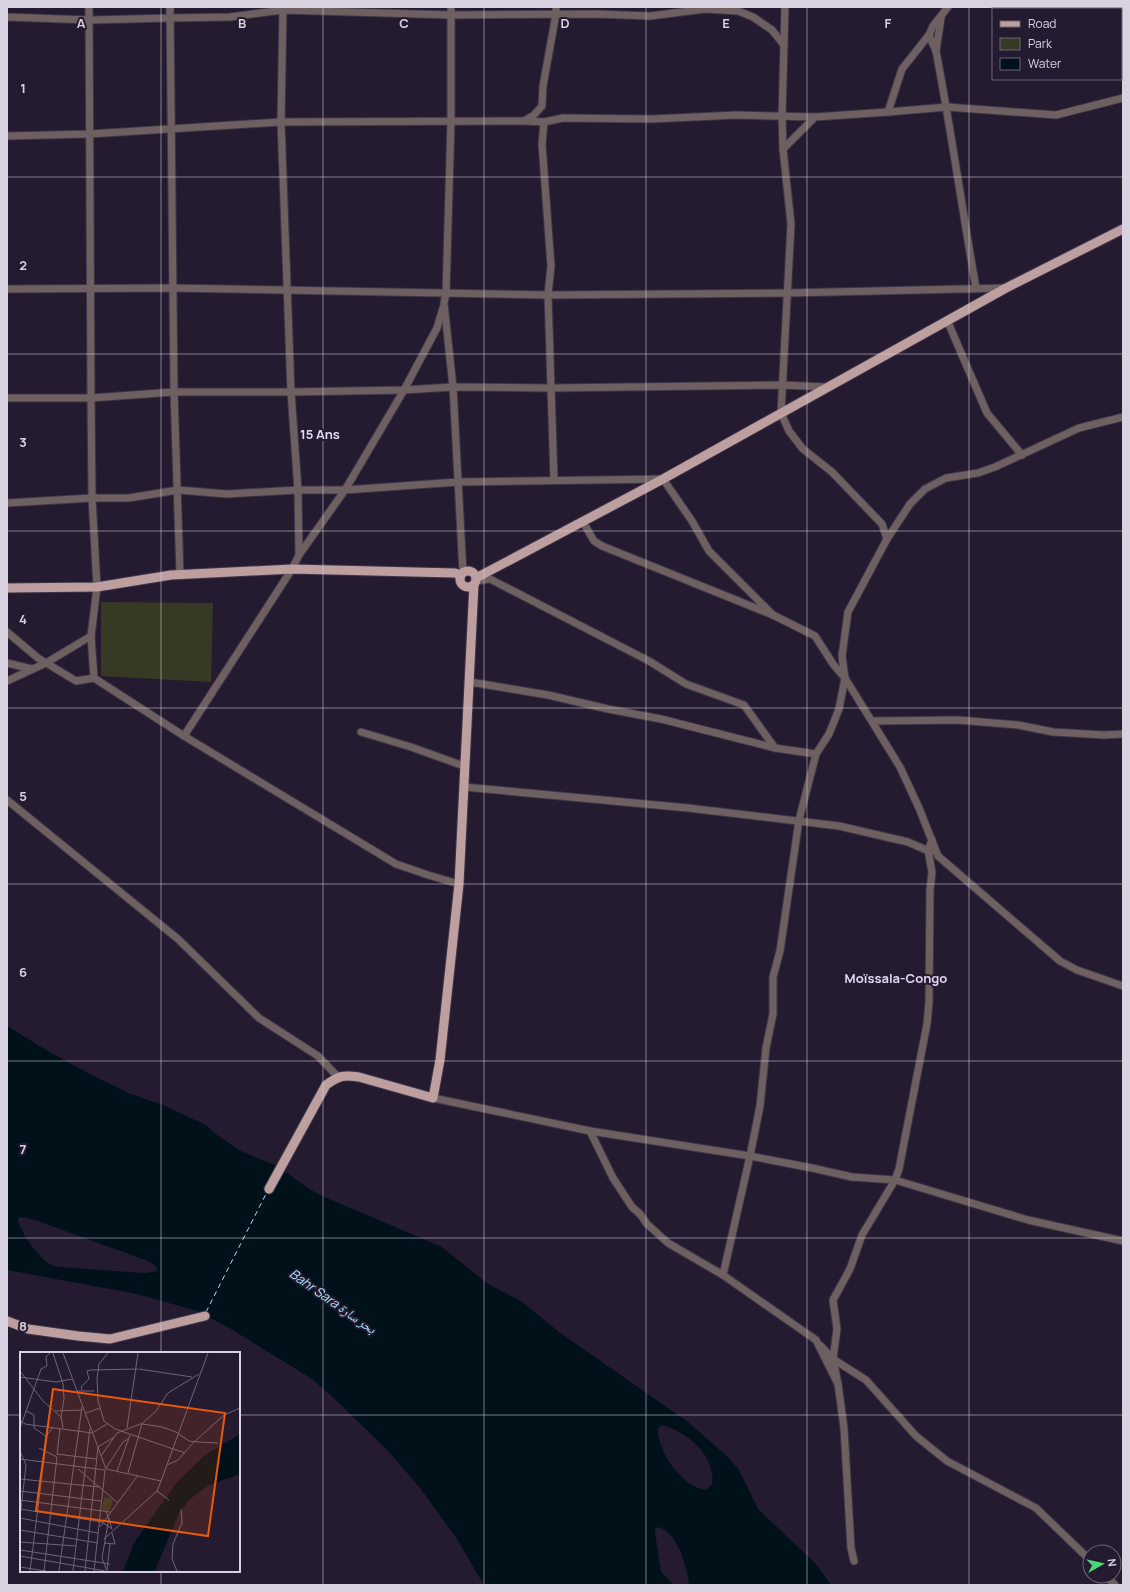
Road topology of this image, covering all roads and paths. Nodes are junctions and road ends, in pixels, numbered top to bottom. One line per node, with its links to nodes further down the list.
1 (89, 7): 15 (street)
2 (170, 7): 14 (street)
3 (653, 7): 13 (street)
4 (688, 7): 10 (street)
5 (785, 7): 17 (street)
6 (948, 7): 11 (street)
7 (283, 9): 9 (street); 14 (street); 25 (street)
8 (556, 10): 9 (street); 13 (street); 26 (street)
9 (451, 11): 24 (street)
10 (680, 12): 13 (street); 17 (street)
11 (942, 15): 16 (street); 18 (street)
12 (7, 16): 15 (street)
13 (650, 16)
14 (170, 18): 15 (street); 28 (street)
15 (90, 20): 29 (street)
16 (929, 34): 18 (street); 21 (street)
17 (784, 45): 22 (street)
18 (936, 50): 20 (street)
19 (1123, 98): 20 (street)
20 (947, 107): 21 (street); 34 (street)
21 (888, 112): 23 (street)
22 (782, 117): 23 (street); 27 (street); 31 (street)
23 (815, 117): 31 (street)
24 (451, 121): 25 (street); 26 (street); 40 (street)
25 (281, 122): 28 (street); 38 (street)
26 (524, 122): 27 (street)
27 (544, 122): 41 (street)
28 (172, 129): 29 (street); 33 (street)
29 (90, 134): 30 (street); 37 (street)
30 (7, 136)
31 (783, 149): 39 (street)
32 (1123, 230): 35 (main road)
33 (173, 288): 37 (street); 38 (street); 49 (street)
34 (976, 288): 35 (street); 39 (street)
35 (1006, 288): 43 (main road)
36 (7, 289): 37 (street)
37 (90, 289): 52 (street)
38 (288, 290): 40 (street); 50 (street)
39 (787, 293): 41 (street); 44 (street)
40 (446, 294): 41 (street); 42 (street)
41 (548, 295): 47 (street)
42 (444, 303): 45 (street); 48 (street)
43 (947, 320): 46 (main road); 55 (street)
44 (782, 385): 46 (street); 47 (street); 53 (street)
45 (453, 387): 47 (street); 48 (street); 58 (street)
46 (827, 387): 53 (main road)
47 (551, 388): 57 (street)
48 (404, 390): 50 (street); 61 (street)
49 (174, 392): 50 (street); 52 (street); 59 (street)
50 (291, 392): 60 (street)
51 (7, 398): 52 (street)
52 (91, 398): 62 (street)
53 (781, 413): 56 (main road); 65 (street)
54 (1123, 417): 55 (street)
55 (1022, 455): 65 (street)
56 (663, 479): 57 (street); 64 (main road); 73 (street)
57 (554, 480): 58 (street)
58 (458, 482): 61 (street); 68 (street)
59 (178, 490): 60 (street); 62 (street); 69 (street)
60 (298, 490): 61 (street); 66 (street)
61 (345, 490): 66 (street)
62 (92, 498): 63 (street); 71 (street)
63 (7, 503)
64 (583, 522): 70 (main road); 73 (street)
65 (887, 538): 80 (street)
66 (299, 555): 67 (street)
67 (292, 569): 68 (main road); 69 (main road); 86 (street)
68 (462, 574): 70 (main road); 70 (main road)
69 (180, 575): 71 (main road)
70 (475, 581): 82 (main road); 87 (street)
71 (97, 586): 72 (main road); 75 (street)
72 (7, 588)
73 (773, 615): 80 (street)
74 (7, 632): 77 (street)
75 (90, 636): 77 (street); 79 (street)
76 (7, 663): 78 (street)
77 (46, 663): 78 (street); 79 (street)
78 (32, 670): 81 (street)
79 (94, 678): 86 (street)
80 (845, 678): 83 (street); 88 (street)
81 (7, 681)
82 (470, 682): 87 (street); 89 (main road)
83 (873, 721): 85 (street); 93 (street)
84 (361, 732): 89 (street)
85 (1123, 734)
86 (184, 736): 96 (street)
87 (775, 748): 88 (street)
88 (816, 754): 92 (street)
89 (464, 766): 90 (main road)
90 (464, 787): 92 (street); 96 (main road)
91 (7, 800): 98 (street)
92 (799, 820): 94 (street); 101 (street)
93 (932, 840): 94 (street); 95 (street)
94 (928, 850): 95 (street); 102 (street)
95 (938, 856): 97 (street)
96 (459, 884): 99 (main road)
97 (1123, 986)
98 (338, 1077): 99 (main road); 103 (main road)
99 (433, 1098): 100 (street)
100 (590, 1131): 101 (street); 105 (street)
101 (750, 1156): 102 (street); 105 (street)
102 (896, 1180): 104 (street); 109 (street)
103 (269, 1189)
104 (1123, 1242)
105 (723, 1275): 108 (street)
106 (204, 1316): 107 (main road)
107 (7, 1321)
108 (816, 1340): 109 (street); 110 (street)
109 (833, 1359): 110 (street); 111 (street)
110 (838, 1384): 112 (street)
111 (1082, 1552)
112 (854, 1561)

